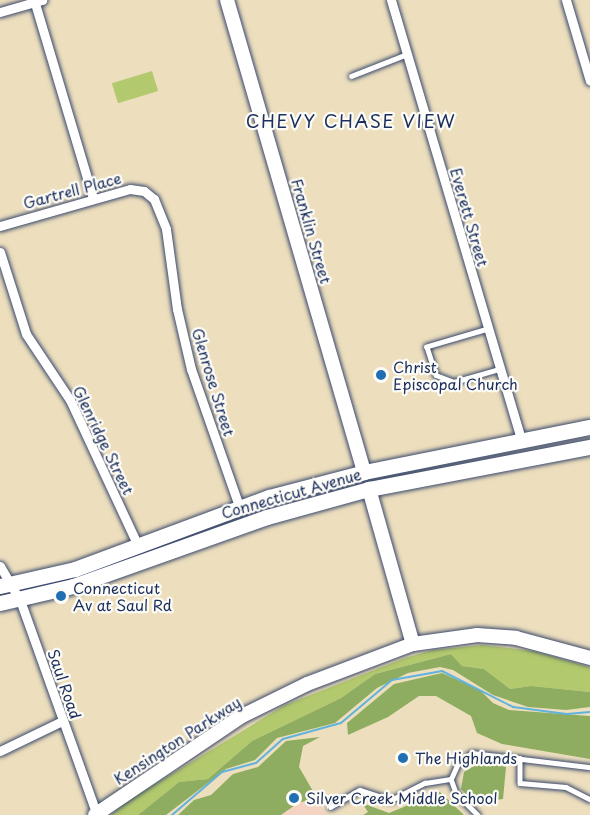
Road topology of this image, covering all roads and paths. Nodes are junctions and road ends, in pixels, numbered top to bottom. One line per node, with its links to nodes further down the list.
1 (226, 0): 19 (street, Franklin Street)
2 (391, 0): 6 (street, Everett Street)
3 (567, 0): 8 (street)
4 (37, 1): 5 (street); 9 (street)
5 (0, 12)
6 (407, 54): 7 (lane); 13 (street, Everett Street)
7 (351, 76)
8 (590, 81)
9 (93, 198): 10 (street, Gartrell Place); 11 (street, Gartrell Place)
10 (0, 226)
11 (166, 229): 22 (street, Glenrose Street)
12 (0, 252): 23 (street, Glenridge Street)
13 (488, 329): 14 (street, Everett Street); 14 (lane)
14 (500, 369): 16 (street, Everett Street)
15 (590, 427): 16 (main road, Connecticut Avenue)
16 (522, 443): 18 (main road, Connecticut Avenue)
17 (590, 447): 20 (main road, Connecticut Avenue)
18 (411, 463): 19 (main road, Connecticut Avenue); 20 (main road)
19 (364, 472): 21 (main road); 22 (main road, Connecticut Avenue)
20 (369, 489): 21 (main road, Connecticut Avenue); 28 (street)
21 (309, 505): 26 (main road, Connecticut Avenue)
22 (239, 506): 23 (main road, Connecticut Avenue)
23 (137, 544): 25 (main road, Connecticut Avenue)
24 (0, 566): 25 (street, Saul Road)
25 (5, 586): 26 (street, Saul Road)
26 (20, 600): 27 (main road, Connecticut Avenue); 30 (street, Saul Road)
27 (0, 603)
28 (412, 644): 29 (street, Kensington Parkway); 37 (street, Kensington Parkway)
29 (590, 658)
30 (62, 721): 31 (street); 37 (street, Saul Road)
31 (0, 752)
32 (520, 758): 33 (lane); 34 (lane); 35 (lane)
33 (590, 768)
34 (451, 780): 36 (lane); 38 (lane)
35 (590, 798)
36 (330, 807)
37 (96, 815)
38 (478, 815)

